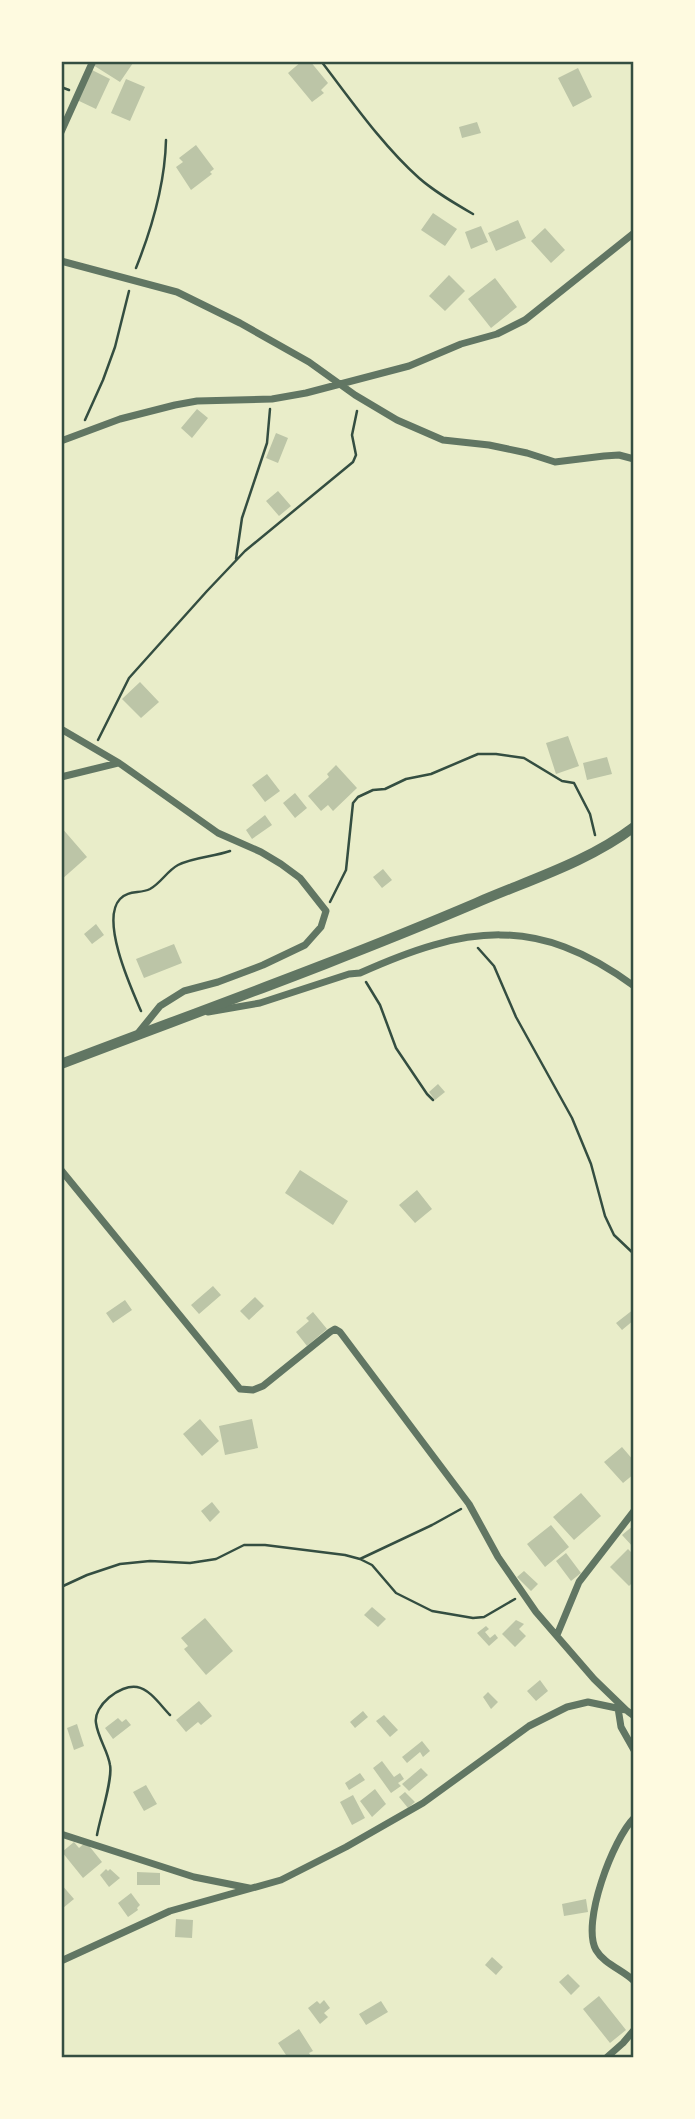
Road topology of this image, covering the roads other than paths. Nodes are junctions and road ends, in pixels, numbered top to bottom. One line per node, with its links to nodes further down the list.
1 (93, 61): 2 (street)
2 (61, 132)
3 (634, 233): 5 (street)
4 (61, 261): 5 (street)
5 (338, 383): 6 (street); 7 (street)
6 (61, 441)
7 (634, 459)
8 (61, 729): 9 (street)
9 (119, 763): 10 (street); 14 (street)
10 (61, 777)
11 (634, 827): 13 (street)
12 (634, 986): 13 (street)
13 (197, 1014): 14 (street)
14 (133, 1037): 15 (street)
15 (61, 1064)
16 (61, 1170): 18 (street)
17 (634, 1511): 18 (street)
18 (557, 1635): 19 (street)
19 (622, 1709): 20 (street); 21 (street); 24 (street)
20 (634, 1716)
21 (634, 1750)
22 (634, 1818): 26 (street)
23 (61, 1834): 24 (street)
24 (253, 1889): 25 (street)
25 (61, 1961)
26 (634, 1981)
27 (634, 2030): 28 (street)
28 (606, 2058)

